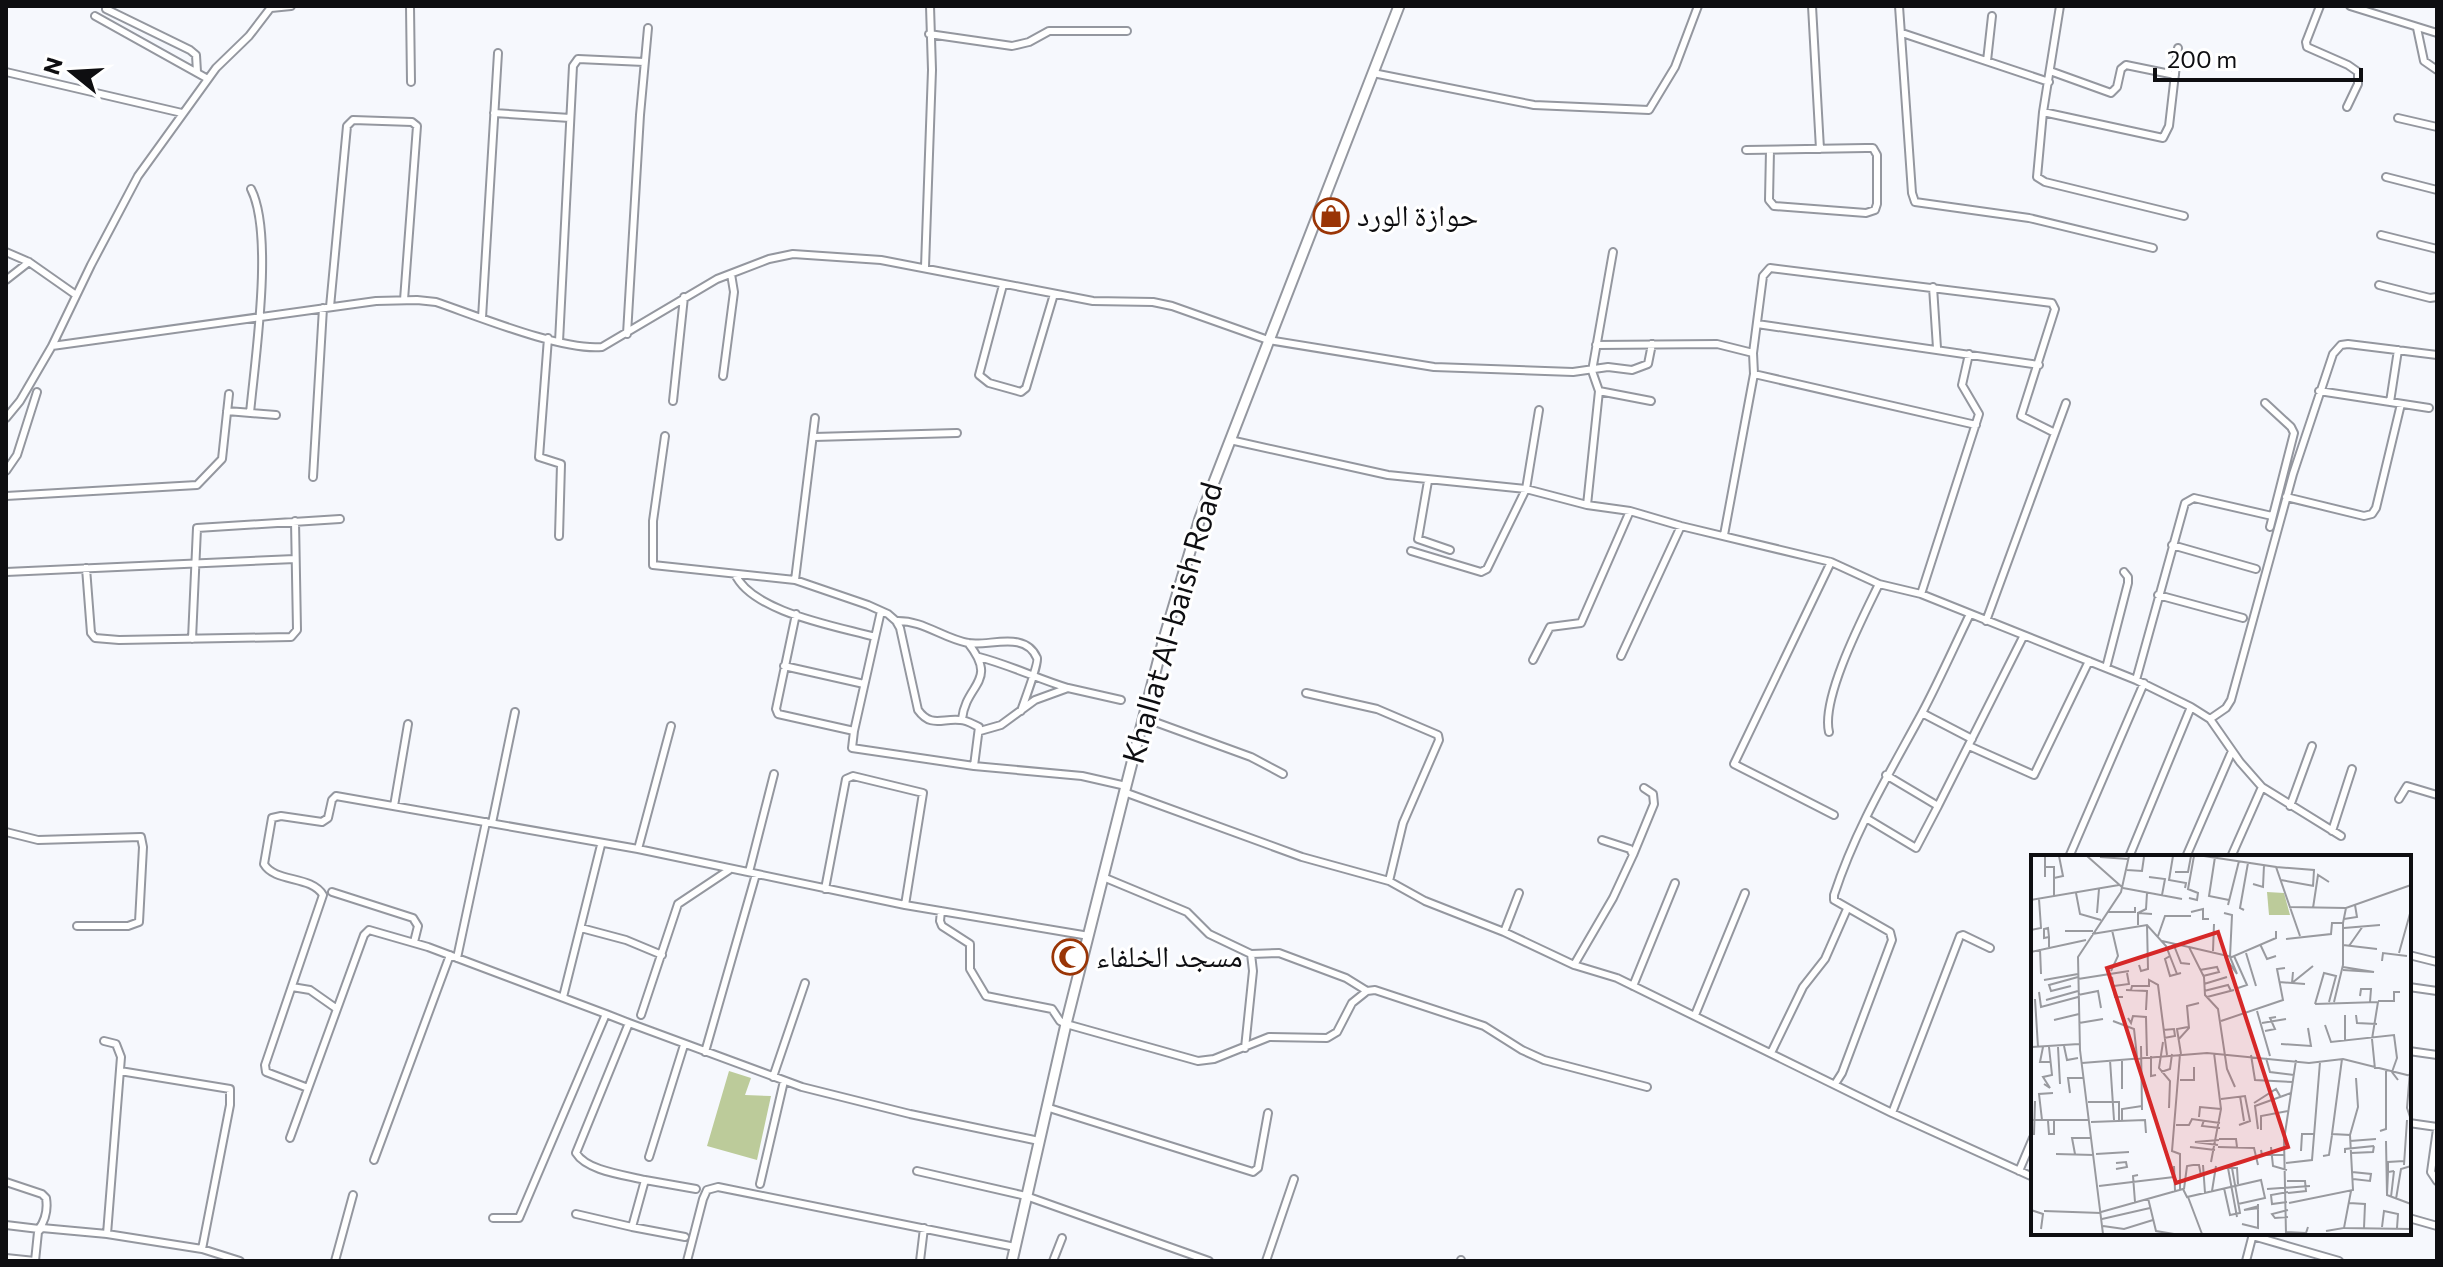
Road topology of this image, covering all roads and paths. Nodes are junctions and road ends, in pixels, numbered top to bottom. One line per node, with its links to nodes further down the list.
1 (291, 6): 11 (street)
2 (410, 6): 32 (street)
3 (930, 6): 20 (street)
4 (1399, 6): 29 (street, Khallat Al-baish Road)
5 (1698, 6): 29 (street)
6 (1812, 6): 41 (street)
7 (1899, 6): 18 (street)
8 (2060, 6): 26 (street)
9 (2320, 6): 34 (street)
10 (2350, 6): 16 (street)
11 (271, 7): 31 (street)
12 (106, 9): 28 (street)
13 (95, 16): 28 (street)
14 (1992, 16): 23 (street)
15 (648, 28): 24 (street)
16 (2417, 28): 19 (street); 25 (street)
17 (1127, 31): 20 (street)
18 (1902, 33): 23 (street); 49 (street)
19 (2437, 33)
20 (929, 34): 54 (street)
21 (2178, 48): 30 (street)
22 (498, 53): 37 (street)
23 (1987, 61): 33 (street)
24 (644, 62): 38 (street); 69 (street)
25 (2437, 70)
26 (2050, 71): 30 (street); 33 (street)
27 (6, 72): 36 (street)
28 (197, 72): 31 (street)
29 (1373, 73): 71 (street, Khallat Al-baish Road)
30 (2175, 75): 35 (street)
31 (208, 79): 36 (street)
32 (411, 82)
33 (2049, 82): 35 (street)
34 (2347, 107)
35 (2043, 112): 47 (street)
36 (182, 113): 61 (street)
37 (494, 113): 38 (street); 67 (street)
38 (570, 118): 72 (street)
39 (2398, 118): 40 (street)
40 (2437, 127)
41 (1820, 149): 43 (street); 43 (street)
42 (1746, 150): 43 (street)
43 (1770, 150)
44 (2386, 177): 46 (street)
45 (251, 189): 66 (street)
46 (2437, 190)
47 (2184, 216)
48 (2381, 235): 50 (street)
49 (2153, 248)
50 (2437, 249)
51 (6, 252): 53 (street)
52 (1613, 252): 74 (street)
53 (29, 262): 56 (street); 61 (street)
54 (925, 267): 55 (street); 57 (street)
55 (731, 274): 62 (street); 84 (street)
56 (6, 280)
57 (1003, 285): 60 (street); 60 (street)
58 (2379, 285): 63 (street)
59 (1933, 287): 68 (street); 76 (street); 81 (street)
60 (1054, 294): 71 (street)
61 (76, 295): 75 (street)
62 (684, 297): 69 (street); 89 (street)
63 (2437, 297)
64 (404, 300): 65 (street); 65 (street); 67 (street)
65 (326, 308): 66 (street); 109 (street)
66 (259, 316): 75 (street); 98 (street)
67 (482, 318): 70 (street)
68 (1757, 324): 76 (street); 78 (street)
69 (627, 334): 72 (street)
70 (548, 338): 72 (street); 122 (street)
71 (1268, 340): 82 (street); 107 (street, Khallat Al-baish Road)
72 (559, 342)
73 (1652, 344): 74 (street); 78 (street); 82 (street)
74 (1596, 345): 82 (street)
75 (52, 346): 100 (street)
76 (1937, 348): 79 (street)
77 (2398, 350): 80 (street); 86 (street); 91 (street)
78 (1753, 353): 83 (street)
79 (1969, 354): 81 (street); 102 (street)
80 (2437, 355)
81 (2039, 365): 104 (street)
82 (1592, 371): 85 (street)
83 (1754, 374): 102 (street); 121 (street)
84 (723, 376)
85 (1599, 391): 90 (street); 114 (street)
86 (2319, 391): 91 (street); 113 (street)
87 (37, 392): 108 (street)
88 (229, 394): 97 (street)
89 (673, 401)
90 (1651, 401)
91 (2390, 402): 94 (street)
92 (2066, 403): 104 (street)
93 (2265, 403): 116 (street)
94 (2401, 404): 95 (street); 113 (street)
95 (2429, 408)
96 (1539, 410): 111 (street)
97 (227, 411): 98 (street); 112 (street)
98 (250, 413): 99 (street)
99 (276, 415)
100 (6, 418)
101 (815, 418): 106 (street)
102 (1976, 425): 136 (street)
103 (957, 433): 106 (street)
104 (2055, 433): 143 (street)
105 (665, 436): 133 (street)
106 (814, 437): 134 (street)
107 (1230, 440): 110 (street); 164 (street, Khallat Al-baish Road)
108 (6, 471)
109 (313, 477)
110 (1428, 481): 111 (street); 124 (street)
111 (1526, 489): 114 (street); 125 (street)
112 (6, 496)
113 (2286, 497): 166 (street)
114 (1587, 505): 115 (street)
115 (1630, 511): 119 (street); 150 (street)
116 (2272, 516): 120 (street); 123 (street)
117 (340, 519): 118 (street)
118 (295, 521): 126 (street); 127 (street)
119 (1681, 526): 121 (street); 148 (street)
120 (2270, 527)
121 (1724, 535): 128 (street)
122 (559, 536)
123 (2172, 545): 130 (street); 137 (street)
124 (1450, 550)
125 (1411, 551)
126 (295, 559): 127 (street); 146 (street)
127 (194, 562): 129 (street); 146 (street)
128 (1831, 562): 135 (street); 189 (street)
129 (86, 568): 131 (street); 146 (street)
130 (2256, 569)
131 (6, 572)
132 (2124, 572): 153 (street)
133 (735, 574): 134 (street); 139 (street)
134 (795, 580): 138 (street)
135 (1879, 584): 136 (street); 171 (street)
136 (1921, 594): 140 (street)
137 (2158, 595): 141 (street); 155 (street)
138 (881, 611): 142 (street); 144 (street)
139 (796, 614): 144 (street); 152 (street)
140 (1970, 614): 143 (street); 163 (street)
141 (2243, 618)
142 (896, 621): 147 (street); 165 (street)
143 (1986, 621): 145 (street)
144 (875, 637): 156 (street)
145 (2023, 637): 151 (street); 172 (street)
146 (192, 639)
147 (968, 643): 149 (street); 154 (street)
148 (1621, 656)
149 (979, 657): 154 (street); 165 (street)
150 (1533, 660)
151 (2089, 661): 153 (street); 173 (street)
152 (784, 666): 156 (street); 169 (street)
153 (2106, 668): 155 (street)
154 (1032, 674): 157 (street); 161 (street)
155 (2140, 681): 160 (street); 199 (street)
156 (864, 684): 169 (street)
157 (1068, 688): 159 (street); 161 (street)
158 (1306, 693): 206 (street)
159 (1121, 700)
160 (2191, 707): 166 (street); 200 (street)
161 (1021, 711): 170 (street)
162 (515, 712): 191 (street)
163 (1922, 713): 172 (street); 180 (street)
164 (1144, 718): 179 (street); 183 (street, Khallat Al-baish Road)
165 (962, 719): 170 (street)
166 (2210, 719): 175 (street)
167 (408, 724): 186 (street)
168 (671, 726): 197 (street)
169 (854, 731): 176 (street)
170 (980, 731): 176 (street)
171 (1829, 732)
172 (1972, 739): 173 (street)
173 (1969, 746): 187 (street)
174 (2312, 746): 188 (street)
175 (2232, 751): 181 (street); 201 (street)
176 (974, 766): 183 (street)
177 (2352, 769): 192 (street)
178 (774, 774): 204 (street)
179 (1283, 774)
180 (1886, 775): 187 (street); 190 (street)
181 (2262, 787): 188 (street); 202 (street)
182 (1644, 788): 198 (street)
183 (1125, 789): 205 (street, Khallat Al-baish Road); 206 (street)
184 (2437, 795): 185 (street)
185 (2399, 799)
186 (394, 806): 191 (street); 229 (street)
187 (1938, 806): 190 (street)
188 (2290, 806): 192 (street)
189 (1834, 815)
190 (1866, 818): 213 (street)
191 (489, 823): 196 (street); 223 (street)
192 (2332, 831): 194 (street)
193 (6, 832): 215 (street)
194 (2341, 836)
195 (1602, 840): 198 (street)
196 (601, 845): 197 (street); 216 (street)
197 (638, 849): 203 (street)
198 (1633, 855): 226 (street)
199 (2070, 855)
200 (2130, 855)
201 (2187, 855)
202 (2232, 855)
203 (729, 870): 204 (street); 222 (street)
204 (752, 873): 208 (street); 244 (street)
205 (1103, 877): 218 (street, Khallat Al-baish Road); 221 (street)
206 (1389, 881): 217 (street)
207 (1675, 883): 228 (street)
208 (825, 889): 212 (street); 212 (street)
209 (332, 892): 219 (street)
210 (1519, 893): 217 (street)
211 (1745, 893): 237 (street)
212 (905, 905): 214 (street)
213 (1847, 909): 245 (street); 250 (street)
214 (941, 911): 218 (street); 239 (street)
215 (77, 926)
216 (581, 928): 222 (street); 233 (street)
217 (1504, 932): 226 (street)
218 (1089, 936): 239 (street, Khallat Al-baish Road)
219 (414, 942): 223 (street); 234 (street)
220 (1990, 948): 255 (street)
221 (1251, 954): 231 (street); 242 (street)
222 (662, 955): 236 (street)
223 (453, 956): 233 (street); 262 (street)
224 (2411, 956): 225 (street)
225 (2437, 962)
226 (1574, 965): 228 (street)
227 (805, 983): 248 (street)
228 (1633, 986): 237 (street)
229 (292, 987): 234 (street); 252 (street)
230 (2411, 987): 232 (street)
231 (1367, 991): 242 (street); 251 (street)
232 (2437, 991)
233 (563, 997): 235 (street)
234 (337, 1009): 252 (street)
235 (606, 1014): 238 (street); 275 (street)
236 (641, 1015)
237 (1695, 1015): 245 (street)
238 (629, 1023): 241 (street); 267 (street)
239 (1066, 1024): 242 (street); 253 (street, Khallat Al-baish Road)
240 (104, 1041): 247 (street)
241 (684, 1045): 244 (street); 261 (street)
242 (1245, 1048)
243 (2411, 1051): 246 (street)
244 (705, 1052): 248 (street)
245 (1771, 1053): 250 (street)
246 (2437, 1055)
247 (120, 1071): 282 (street); 287 (street)
248 (773, 1077): 249 (street)
249 (784, 1081): 259 (street); 270 (street)
250 (1835, 1084): 255 (street)
251 (1647, 1087)
252 (308, 1088): 258 (street)
253 (1046, 1107): 254 (street); 259 (street, Khallat Al-baish Road)
254 (1268, 1113)
255 (1892, 1113): 264 (street)
256 (2411, 1123): 257 (street)
257 (2437, 1128): 268 (street)
258 (290, 1138)
259 (1039, 1141): 273 (street, Khallat Al-baish Road)
260 (2031, 1143): 264 (street)
261 (649, 1157)
262 (374, 1160)
263 (917, 1171): 273 (street)
264 (2019, 1171): 265 (street)
265 (2031, 1176)
266 (1294, 1179): 297 (street)
267 (645, 1180): 271 (street); 279 (street)
268 (2437, 1181)
269 (6, 1182): 281 (street)
270 (760, 1184)
271 (696, 1189)
272 (353, 1195): 291 (street)
273 (1026, 1196): 286 (street, Khallat Al-baish Road); 296 (street)
274 (576, 1214): 279 (street)
275 (493, 1218)
276 (2411, 1219): 278 (street)
277 (6, 1225): 281 (street)
278 (2437, 1226)
279 (632, 1227): 284 (street)
280 (924, 1228): 286 (street); 292 (street); 293 (street)
281 (39, 1229): 282 (street); 289 (street)
282 (107, 1234): 287 (street)
283 (2253, 1235): 298 (street); 299 (street)
284 (685, 1237)
285 (1062, 1238): 295 (street)
286 (1015, 1247): 294 (street, Khallat Al-baish Road)
287 (202, 1249): 290 (street)
288 (6, 1258): 289 (street)
289 (35, 1261)
290 (240, 1261)
291 (335, 1261)
292 (687, 1261)
293 (920, 1261)
294 (1012, 1261)
295 (1053, 1261)
296 (1209, 1261)
297 (1266, 1261)
298 (2246, 1261)
299 (2339, 1261)

